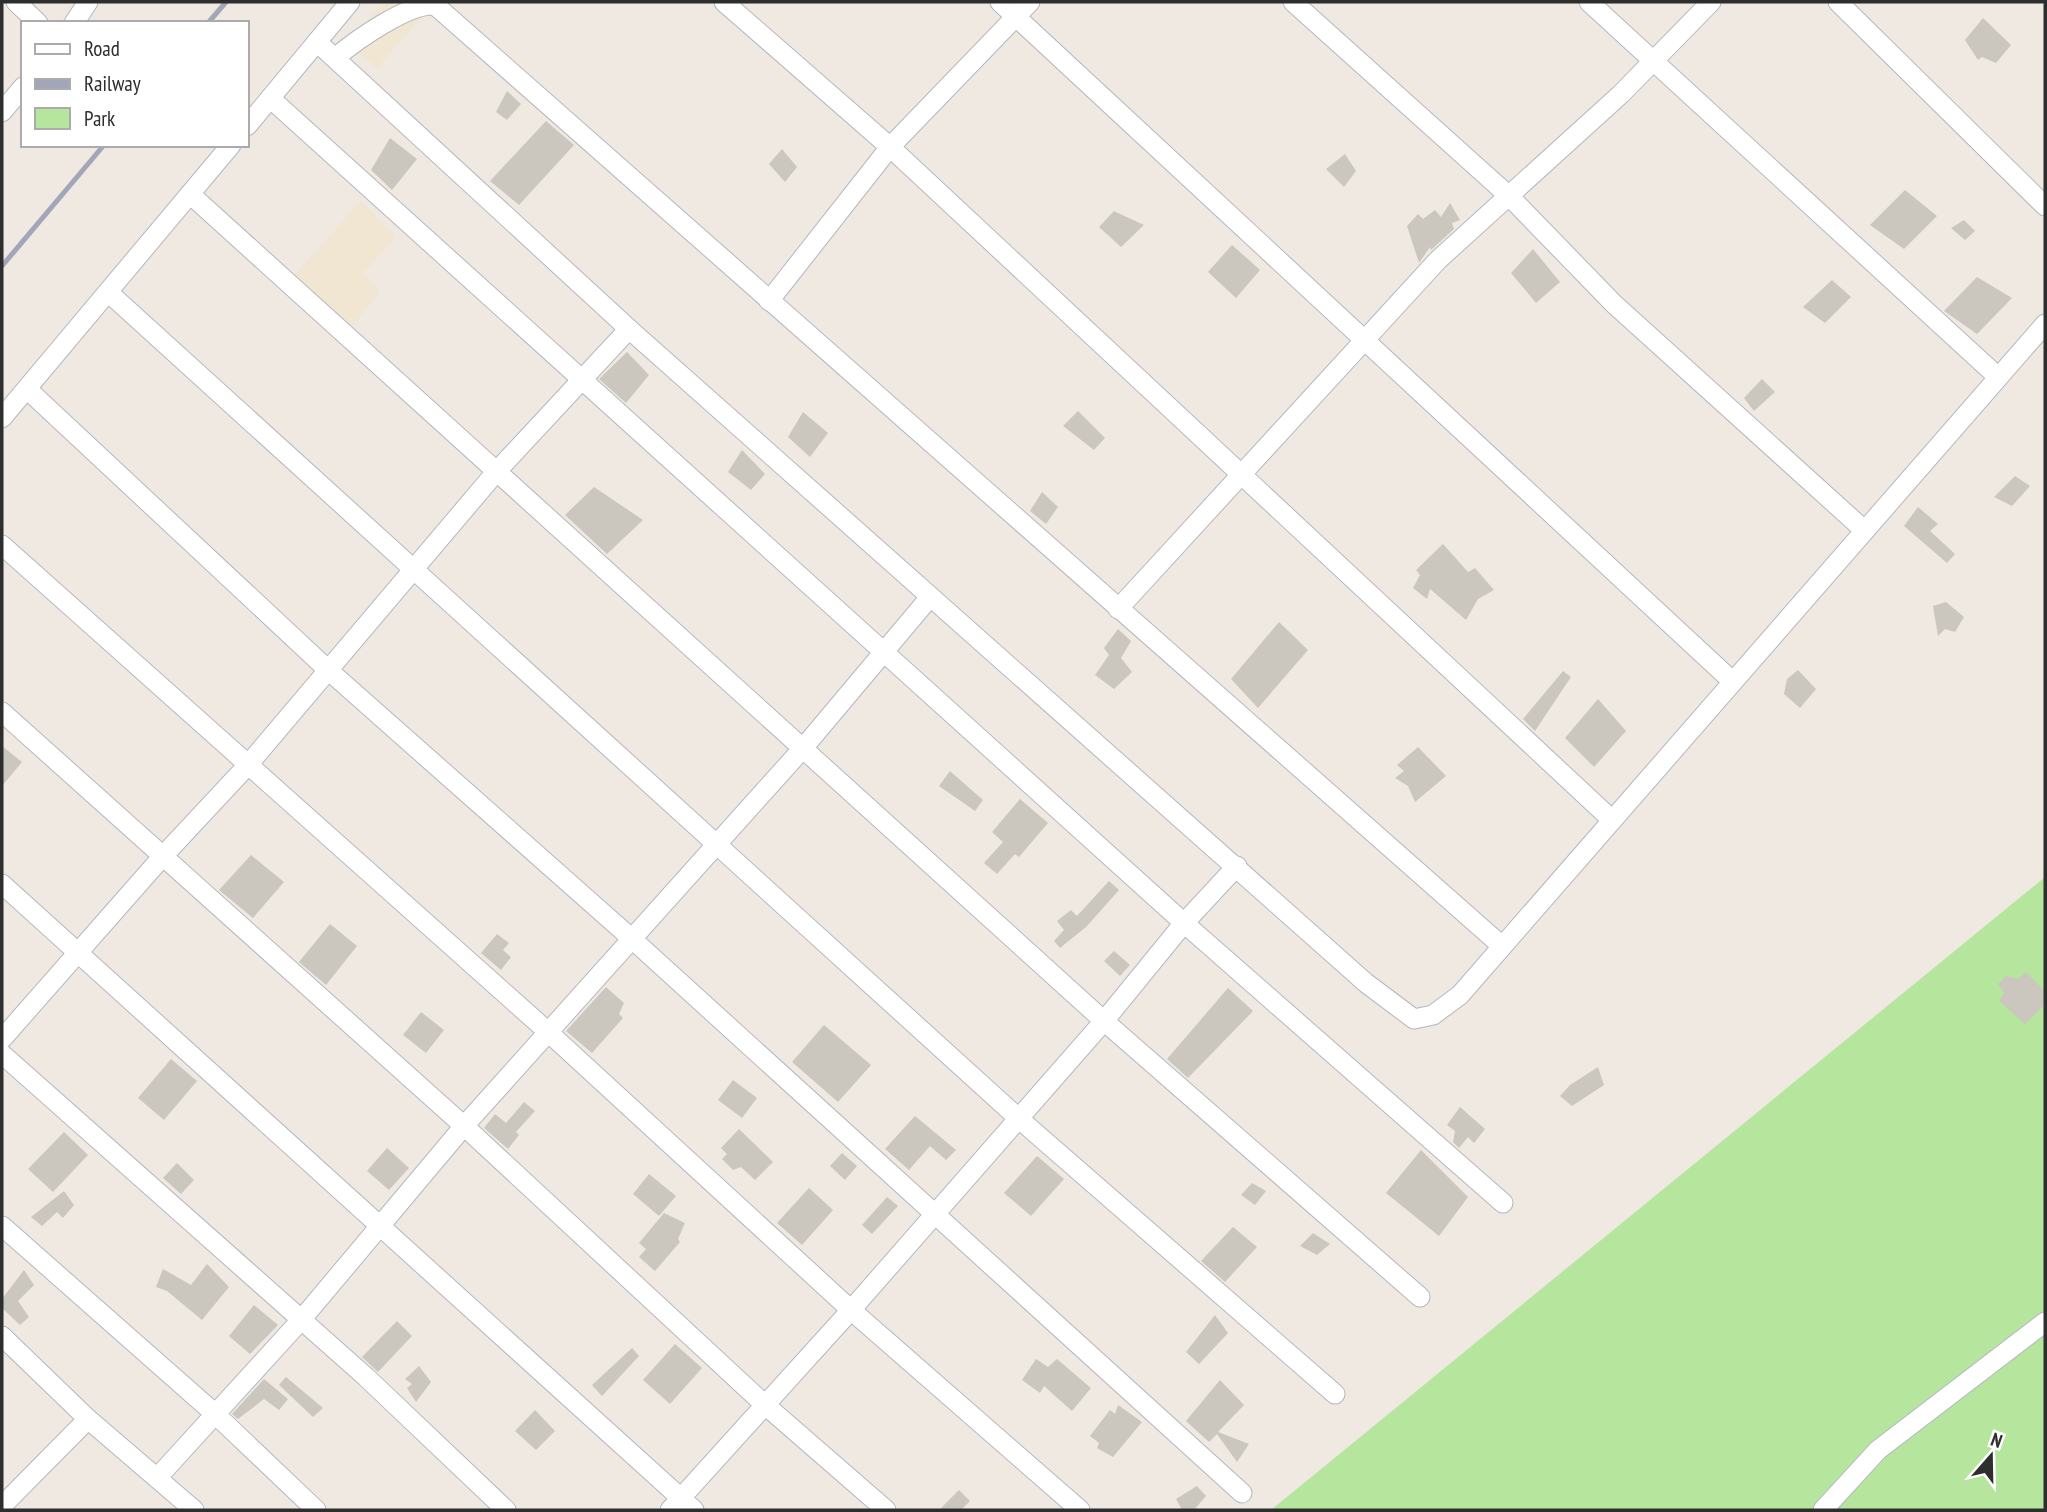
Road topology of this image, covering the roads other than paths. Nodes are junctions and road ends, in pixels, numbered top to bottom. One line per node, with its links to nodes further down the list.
1 (16, 2): 12 (street)
2 (88, 2): 13 (street)
3 (350, 2): 14 (street)
4 (724, 2): 22 (street)
5 (1000, 2): 11 (street)
6 (1030, 2): 11 (street)
7 (1293, 2): 24 (street)
8 (1589, 2): 16 (street)
9 (1711, 2): 16 (street)
10 (1838, 2): 25 (street)
11 (1015, 16): 22 (street); 30 (street)
12 (36, 21)
13 (75, 21)
14 (317, 42): 15 (street); 18 (street)
15 (335, 58): 27 (street); 29 (street)
16 (1654, 60): 24 (street); 31 (street)
17 (21, 89): 19 (street)
18 (270, 98): 20 (street); 32 (street)
19 (2, 112)
20 (248, 125)
21 (229, 147): 23 (street)
22 (890, 147): 27 (street); 36 (street)
23 (190, 194): 26 (street); 35 (street)
24 (1509, 196): 30 (street); 37 (street)
25 (2045, 206)
26 (108, 292): 33 (street); 39 (street)
27 (769, 301): 41 (street)
28 (2045, 324): 31 (street)
29 (629, 329): 32 (street); 40 (street)
30 (1363, 341): 36 (street); 44 (street)
31 (1998, 377): 37 (street)
32 (581, 382): 35 (street); 42 (street)
33 (27, 389): 34 (street); 43 (street)
34 (2, 418)
35 (496, 472): 39 (street); 46 (street)
36 (1241, 474): 41 (street); 48 (street)
37 (1864, 530): 44 (street)
38 (2, 545): 47 (street)
39 (412, 570): 43 (street); 49 (street)
40 (930, 597): 42 (street); 51 (street)
41 (1118, 609): 55 (street)
42 (886, 652): 46 (street); 53 (street)
43 (327, 669): 47 (street); 54 (street)
44 (1732, 681): 48 (street)
45 (2, 712): 50 (street)
46 (804, 747): 49 (street); 57 (street)
47 (247, 766): 50 (street); 58 (street)
48 (1612, 820): 55 (street)
49 (716, 842): 54 (street); 61 (street)
50 (163, 856): 56 (street); 62 (street)
51 (1237, 866): 53 (street); 55 (street)
52 (2, 884): 56 (street)
53 (1184, 923): 57 (street); 63 (street)
54 (632, 939): 58 (street); 64 (street)
55 (1502, 946)
56 (79, 953): 59 (street); 66 (street)
57 (1104, 1021): 61 (street); 67 (street)
58 (547, 1031): 62 (street); 68 (street)
59 (2, 1039)
60 (2, 1054): 69 (street)
61 (1017, 1117): 64 (street); 72 (street)
62 (464, 1126): 66 (street); 73 (street)
63 (1503, 1203)
64 (935, 1212): 68 (street); 77 (street)
65 (2, 1226): 74 (street)
66 (378, 1226): 69 (street); 79 (street)
67 (1420, 1297)
68 (851, 1310): 73 (street); 84 (street)
69 (301, 1320): 74 (street); 82 (street)
70 (2045, 1322): 85 (street)
71 (2, 1336): 75 (street)
72 (1335, 1394)
73 (764, 1404): 79 (street); 83 (street)
74 (213, 1412): 76 (street); 81 (street)
75 (88, 1419): 76 (street); 78 (street)
76 (157, 1478): 80 (street)
77 (1242, 1493)
78 (2, 1506)
79 (681, 1506)
80 (194, 1510)
81 (316, 1510)
82 (506, 1510)
83 (886, 1510)
84 (1080, 1510)
85 (1823, 1510)

